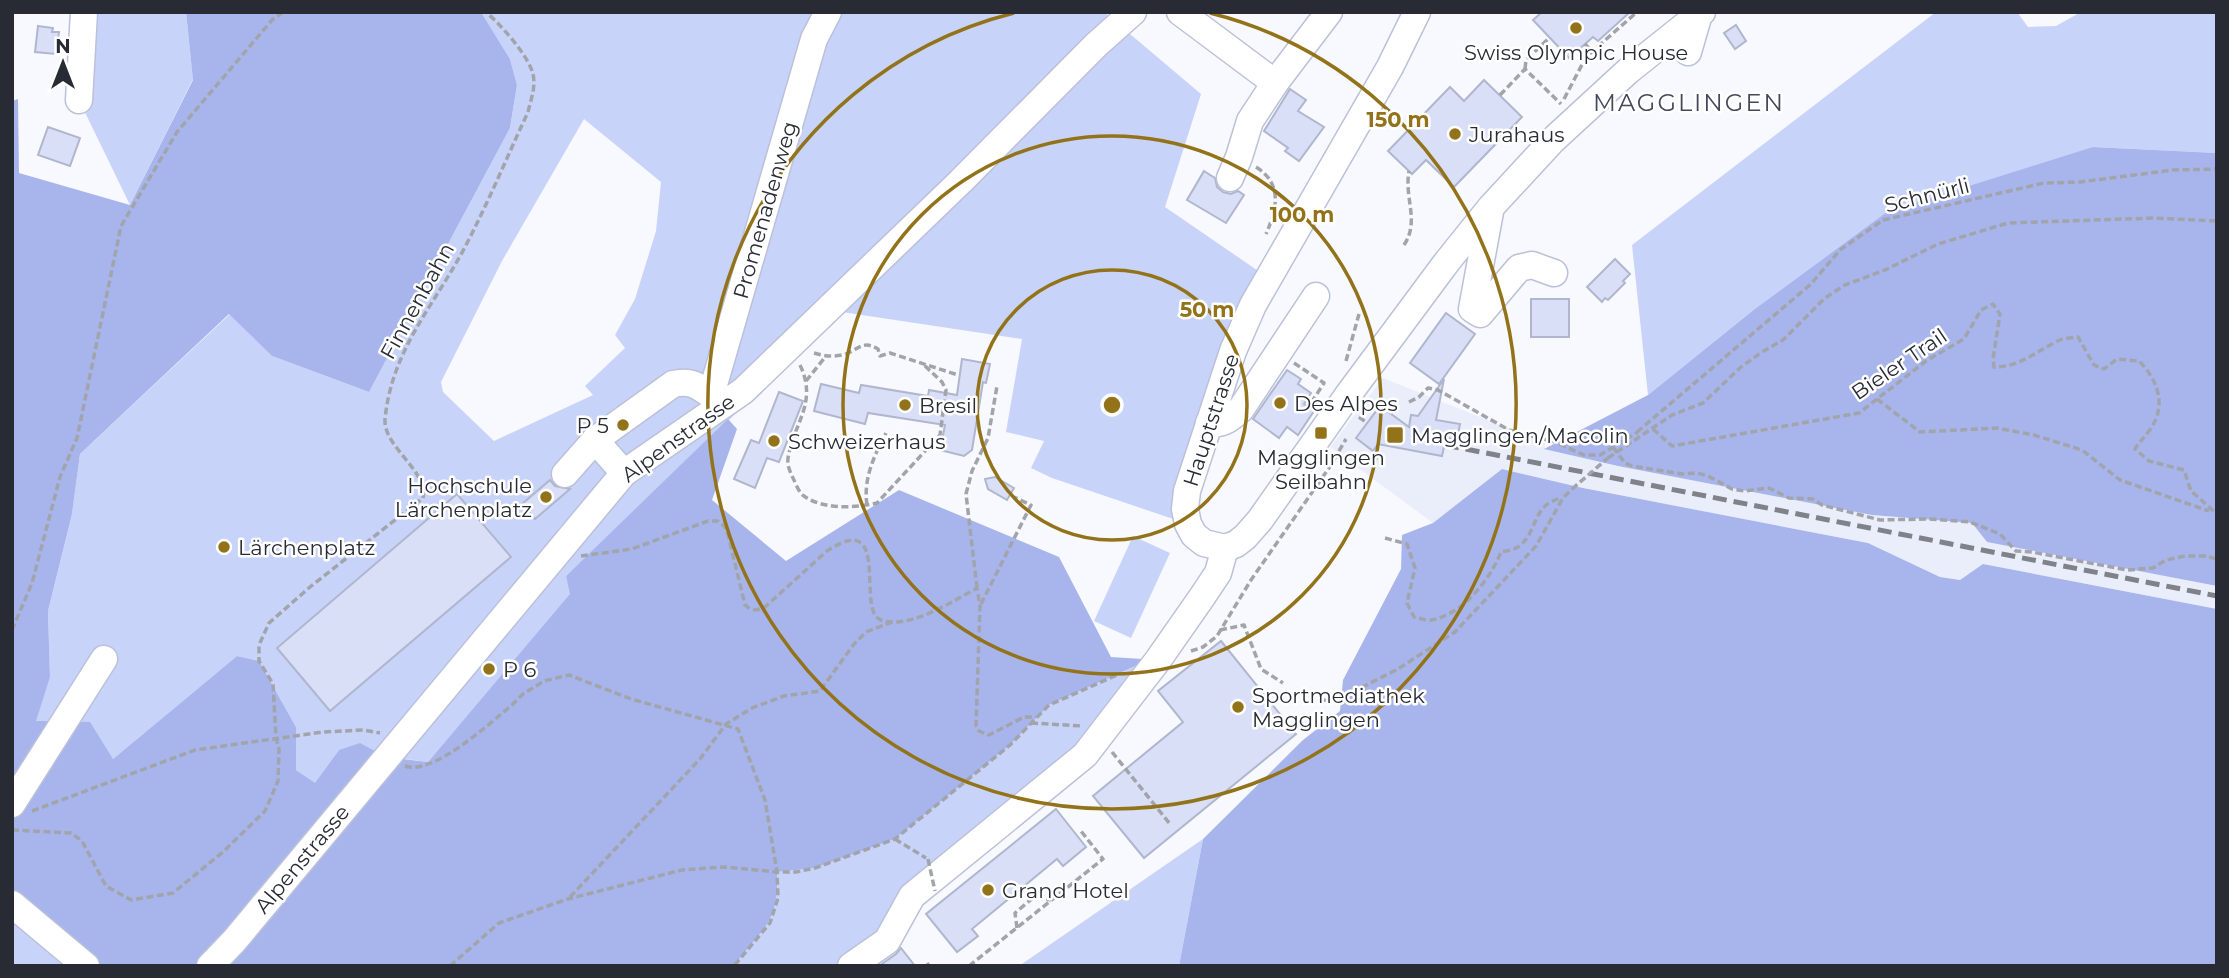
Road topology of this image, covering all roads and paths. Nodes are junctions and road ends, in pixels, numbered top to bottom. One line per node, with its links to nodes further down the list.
1 (84, 12): 18 (street)
2 (283, 12): 70 (path)
3 (486, 12): 82 (path, Finnenbahn)
4 (828, 12): 40 (street, Promenadenweg)
5 (1133, 12): 40 (street, Alpenstrasse)
6 (1180, 12): 16 (street)
7 (1329, 12): 16 (street)
8 (1417, 12): 46 (street, Hauptstrasse)
9 (1637, 12): 13 (path)
10 (1700, 13): 14 (street); 24 (street)
11 (1549, 38): 15 (path)
12 (1585, 44): 13 (path)
13 (1592, 52): 19 (path)
14 (1688, 52)
15 (1525, 69): 17 (path); 19 (path)
16 (1275, 83): 21 (street)
17 (1500, 95)
18 (79, 100)
19 (1562, 104): 20 (path)
20 (1568, 110)
21 (1235, 168): 26 (path)
22 (2217, 169): 50 (path, Schnürli)
23 (1409, 171): 27 (path)
24 (1491, 207): 28 (street); 64 (street)
25 (2217, 221): 49 (path)
26 (1263, 242)
27 (1404, 245)
28 (1554, 274)
29 (1316, 296): 46 (street)
30 (805, 355): 31 (path)
31 (826, 356): 33 (path); 36 (path)
32 (796, 359): 36 (path)
33 (924, 365): 35 (path); 61 (path)
34 (1307, 372): 38 (path)
35 (958, 375)
36 (806, 381): 61 (path)
37 (997, 386): 67 (path)
38 (1315, 397)
39 (1877, 399): 49 (path, Bieler Trail); 62 (path); 62 (path, Bieler Trail)
40 (715, 401): 54 (street); 57 (street, Alpenstrasse)
41 (1409, 402): 55 (path)
42 (1397, 404): 44 (path)
43 (1363, 407): 48 (path)
44 (1391, 413)
45 (1361, 418): 47 (path)
46 (1209, 423): 64 (street, Hauptstrasse)
47 (1367, 423)
48 (1353, 427)
49 (1653, 429): 52 (path)
50 (1637, 432): 52 (path); 55 (path, Schnürli)
51 (886, 433): 61 (path)
52 (1643, 435): 56 (path)
53 (1347, 437): 71 (path)
54 (595, 440): 57 (street); 58 (street)
55 (1613, 447): 56 (path)
56 (1616, 452): 60 (path, bridge); 66 (path)
57 (624, 473): 81 (street, Alpenstrasse)
58 (565, 474)
59 (1014, 497): 68 (path)
60 (1563, 498): 63 (path); 76 (path)
61 (867, 505)
62 (2215, 513)
63 (1385, 538)
64 (1224, 548): 80 (street)
65 (574, 556): 69 (path)
66 (2217, 559)
67 (977, 589): 68 (path); 69 (path)
68 (979, 606): 77 (path)
69 (894, 621): 79 (path)
70 (12, 630)
71 (1220, 630): 72 (path); 75 (path)
72 (1203, 647)
73 (104, 659): 84 (street)
74 (1125, 671): 77 (path)
75 (1283, 683)
76 (1323, 700)
77 (1036, 717): 78 (path)
78 (1031, 723): 80 (path); 88 (path)
79 (726, 724): 83 (path); 89 (path); 91 (path)
80 (1095, 732): 85 (path); 99 (street)
81 (402, 737): 82 (path); 96 (street, Alpenstrasse)
82 (276, 738): 84 (path); 86 (path, Finnenbahn)
83 (403, 765)
84 (20, 809)
85 (1170, 824)
86 (12, 830)
87 (1081, 831): 92 (path)
88 (895, 839): 89 (path); 90 (path, bridge)
89 (777, 872): 91 (path); 98 (path)
90 (935, 891)
91 (568, 899): 97 (path)
92 (1052, 900): 94 (path); 94 (path)
93 (12, 904): 95 (street)
94 (1017, 928): 100 (path)
95 (86, 966)
96 (210, 966)
97 (450, 966)
98 (734, 966)
99 (851, 966)
100 (969, 966)

